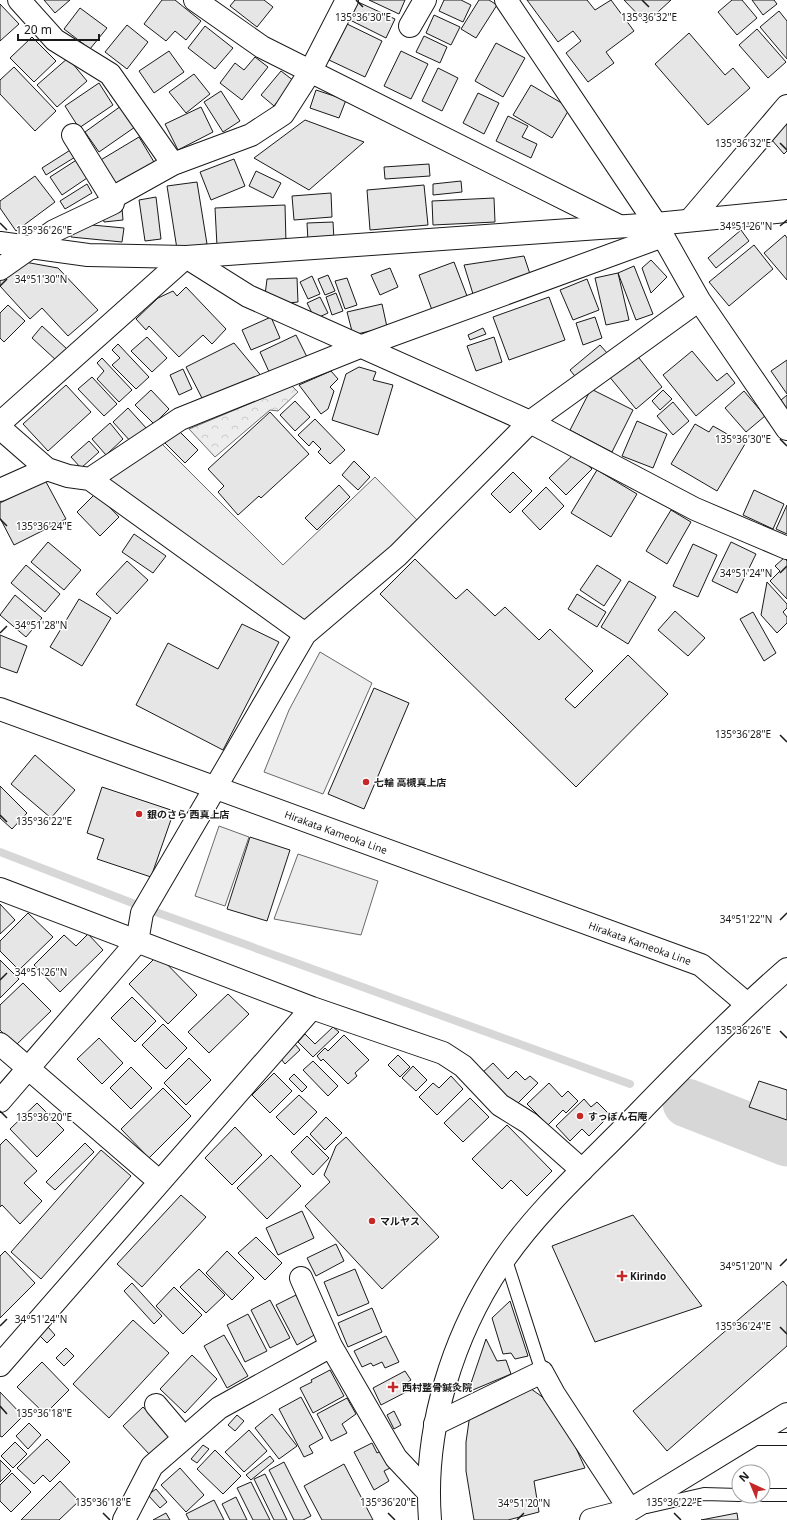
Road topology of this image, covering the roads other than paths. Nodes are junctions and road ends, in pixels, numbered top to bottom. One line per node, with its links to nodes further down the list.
1 (19, 0): 10 (street)
2 (195, 0): 7 (street)
3 (347, 0): 7 (street)
4 (425, 0): 6 (street)
5 (506, 0): 15 (street)
6 (410, 26)
7 (310, 72): 10 (street); 14 (street)
8 (787, 106): 13 (street)
9 (73, 134): 11 (street)
10 (173, 164): 11 (street)
11 (112, 198): 17 (street)
12 (787, 211): 13 (street)
13 (690, 220): 15 (street)
14 (619, 226): 15 (street); 18 (street)
15 (659, 230): 20 (street); 21 (street)
16 (0, 243): 17 (street)
17 (30, 248): 18 (street); 19 (street)
18 (186, 258): 21 (street); 23 (street)
19 (0, 269)
20 (699, 300): 22 (street); 25 (street)
21 (362, 346): 22 (street); 27 (street)
22 (530, 422): 29 (street); 30 (street)
23 (0, 423)
24 (0, 428): 26 (street)
25 (787, 429)
26 (47, 469): 27 (street); 28 (street)
27 (90, 479): 30 (street)
28 (0, 490)
29 (787, 548)
30 (305, 634): 32 (street)
31 (0, 709): 32 (street, Hirakata Kameoka Line)
32 (213, 788): 34 (street); 36 (street, Hirakata Kameoka Line)
33 (0, 889): 34 (street)
34 (137, 942): 37 (street); 39 (street)
35 (787, 969): 36 (street)
36 (747, 1004): 41 (street)
37 (312, 1008): 41 (street); 42 (street)
38 (0, 1044): 39 (street)
39 (29, 1069): 40 (street); 42 (street)
40 (0, 1101)
41 (582, 1170): 43 (street)
42 (160, 1182): 46 (street)
43 (505, 1257): 47 (lane); 50 (street)
44 (301, 1278): 45 (street)
45 (330, 1346): 51 (street); 54 (street)
46 (0, 1365)
47 (542, 1372): 50 (street); 58 (street)
48 (156, 1405): 51 (street)
49 (787, 1414): 52 (street)
50 (435, 1424): 54 (street)
51 (184, 1438): 59 (street)
52 (749, 1439): 53 (lane); 58 (street)
53 (787, 1439)
54 (428, 1492): 60 (street)
55 (731, 1495): 58 (lane)
56 (771, 1495): 57 (lane)
57 (787, 1495)
58 (630, 1510): 61 (street)
59 (124, 1520)
60 (430, 1520)
61 (591, 1520)

